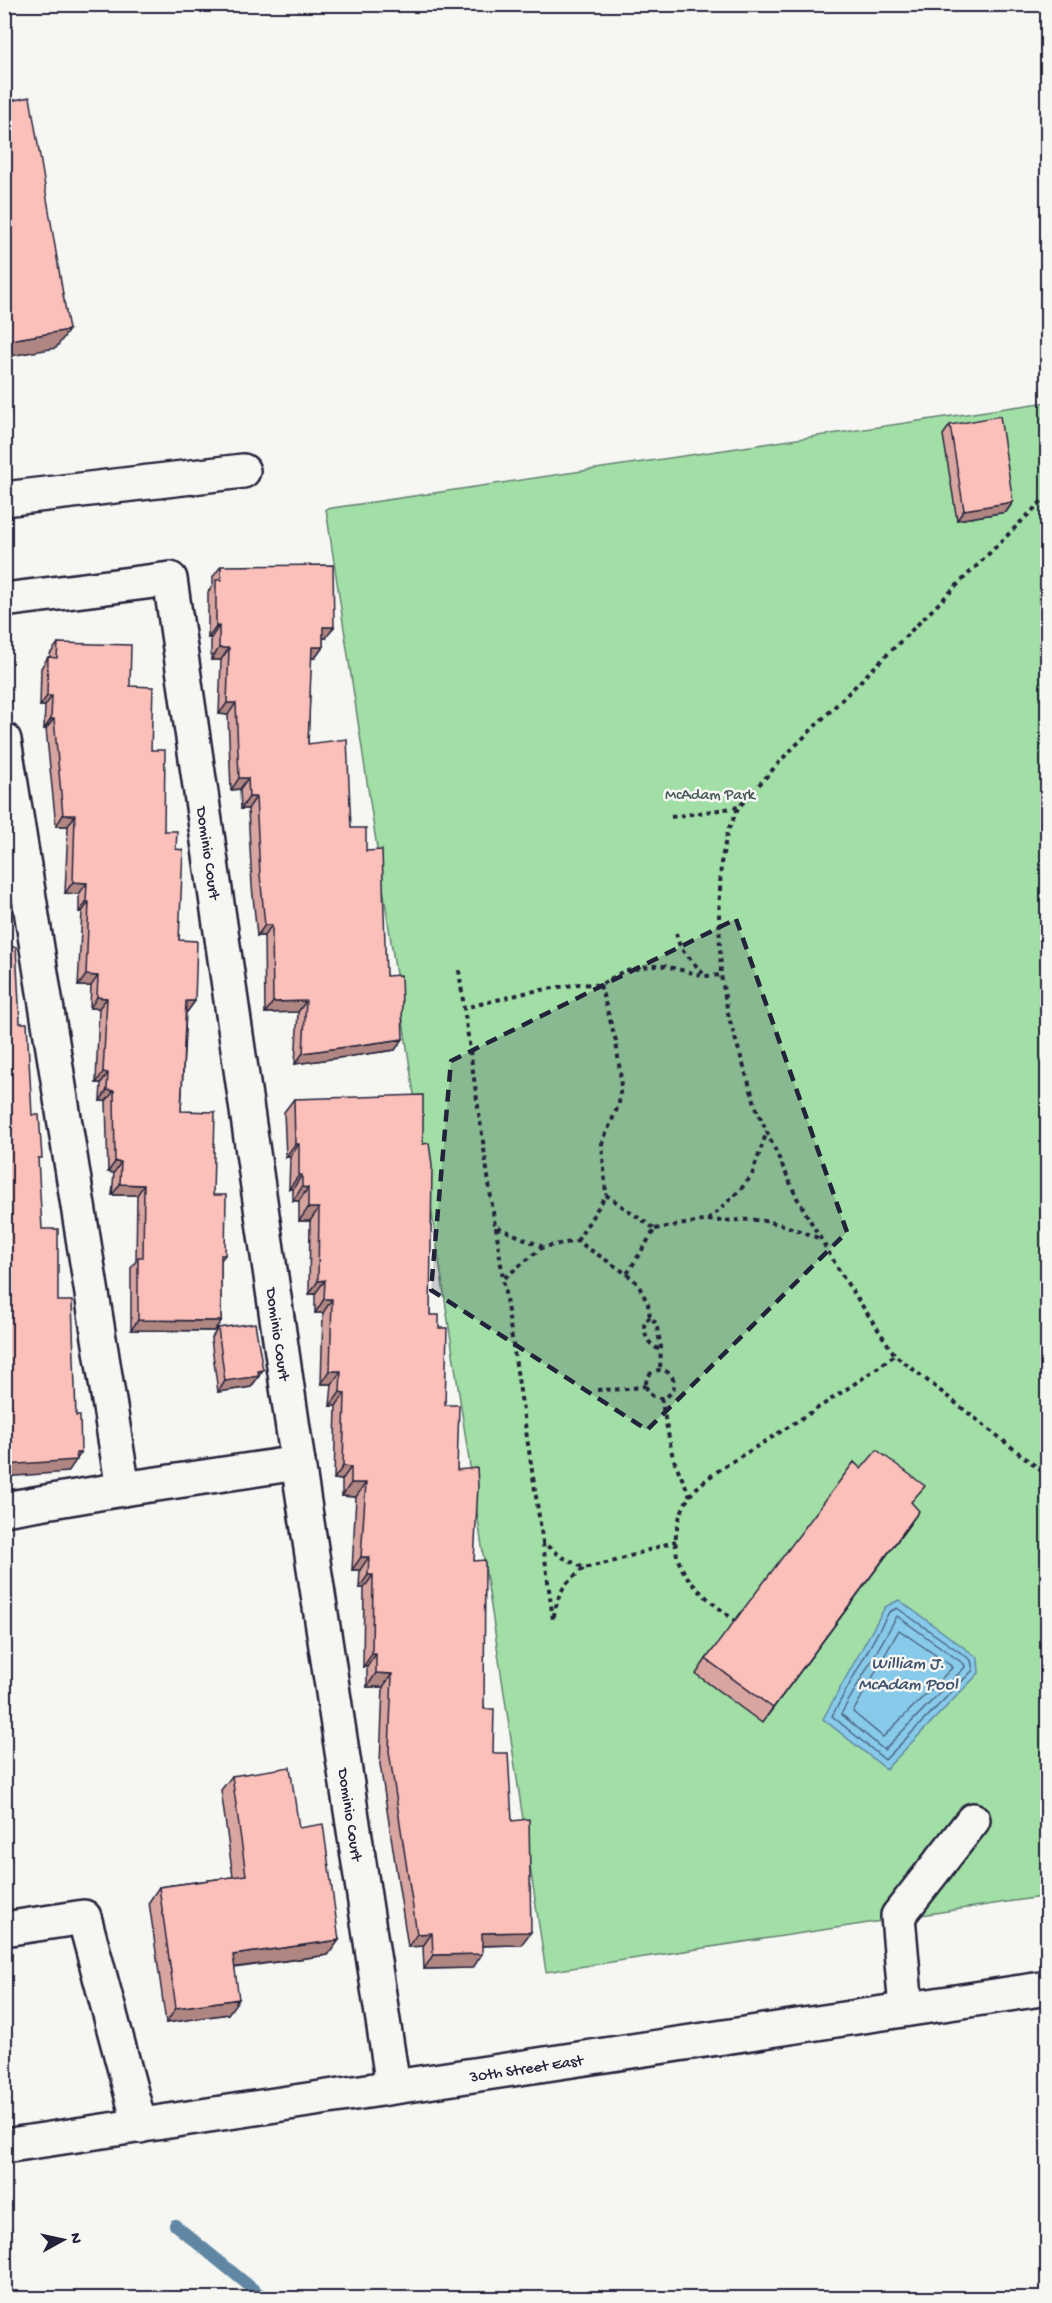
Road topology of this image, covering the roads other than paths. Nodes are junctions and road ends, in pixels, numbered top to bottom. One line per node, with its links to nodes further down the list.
1 (243, 471): 2 (street)
2 (4, 499)
3 (4, 600): 5 (street, Dominio Court)
4 (4, 740): 6 (street)
5 (298, 1462): 6 (street); 12 (street, Dominio Court)
6 (123, 1489): 7 (street)
7 (4, 1509)
8 (973, 1820): 11 (street)
9 (4, 1929): 13 (street)
10 (1047, 1988): 11 (street, 30th Street East)
11 (906, 2010): 12 (street, 30th Street East)
12 (393, 2086): 13 (street, 30th Street East)
13 (140, 2126): 14 (street, 30th Street East)
14 (4, 2146)

